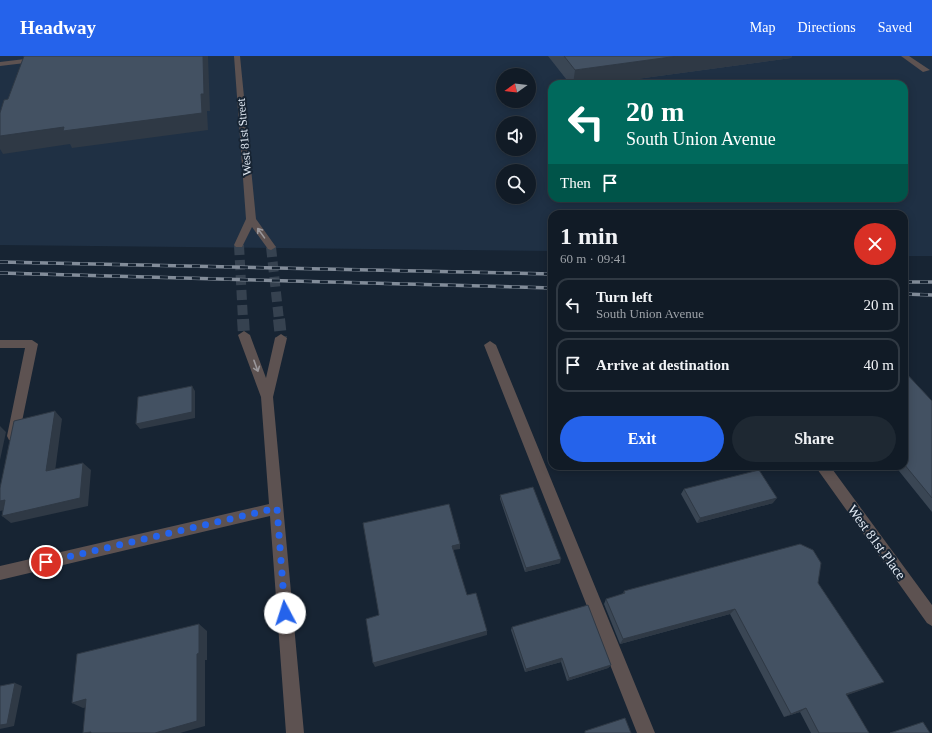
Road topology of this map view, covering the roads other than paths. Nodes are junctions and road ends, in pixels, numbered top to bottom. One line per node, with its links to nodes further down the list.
1 (67, 56): 4 (street)
2 (237, 56): 7 (street, West 81st Street)
3 (904, 56): 5 (street)
4 (0, 64)
5 (929, 70): 6 (street)
6 (932, 76)
7 (251, 219): 8 (street); 9 (street, one-way to 7)
8 (239, 244)
9 (271, 247)
10 (244, 335): 14 (street, one-way to 14)
11 (281, 338): 14 (street)
12 (0, 344): 15 (street)
13 (490, 345): 21 (street)
14 (267, 397): 17 (street)
15 (10, 452)
16 (825, 470): 19 (street, West 81st Place)
17 (277, 508): 18 (street); 20 (street)
18 (0, 573)
19 (932, 618)
20 (295, 733)
21 (646, 733)

